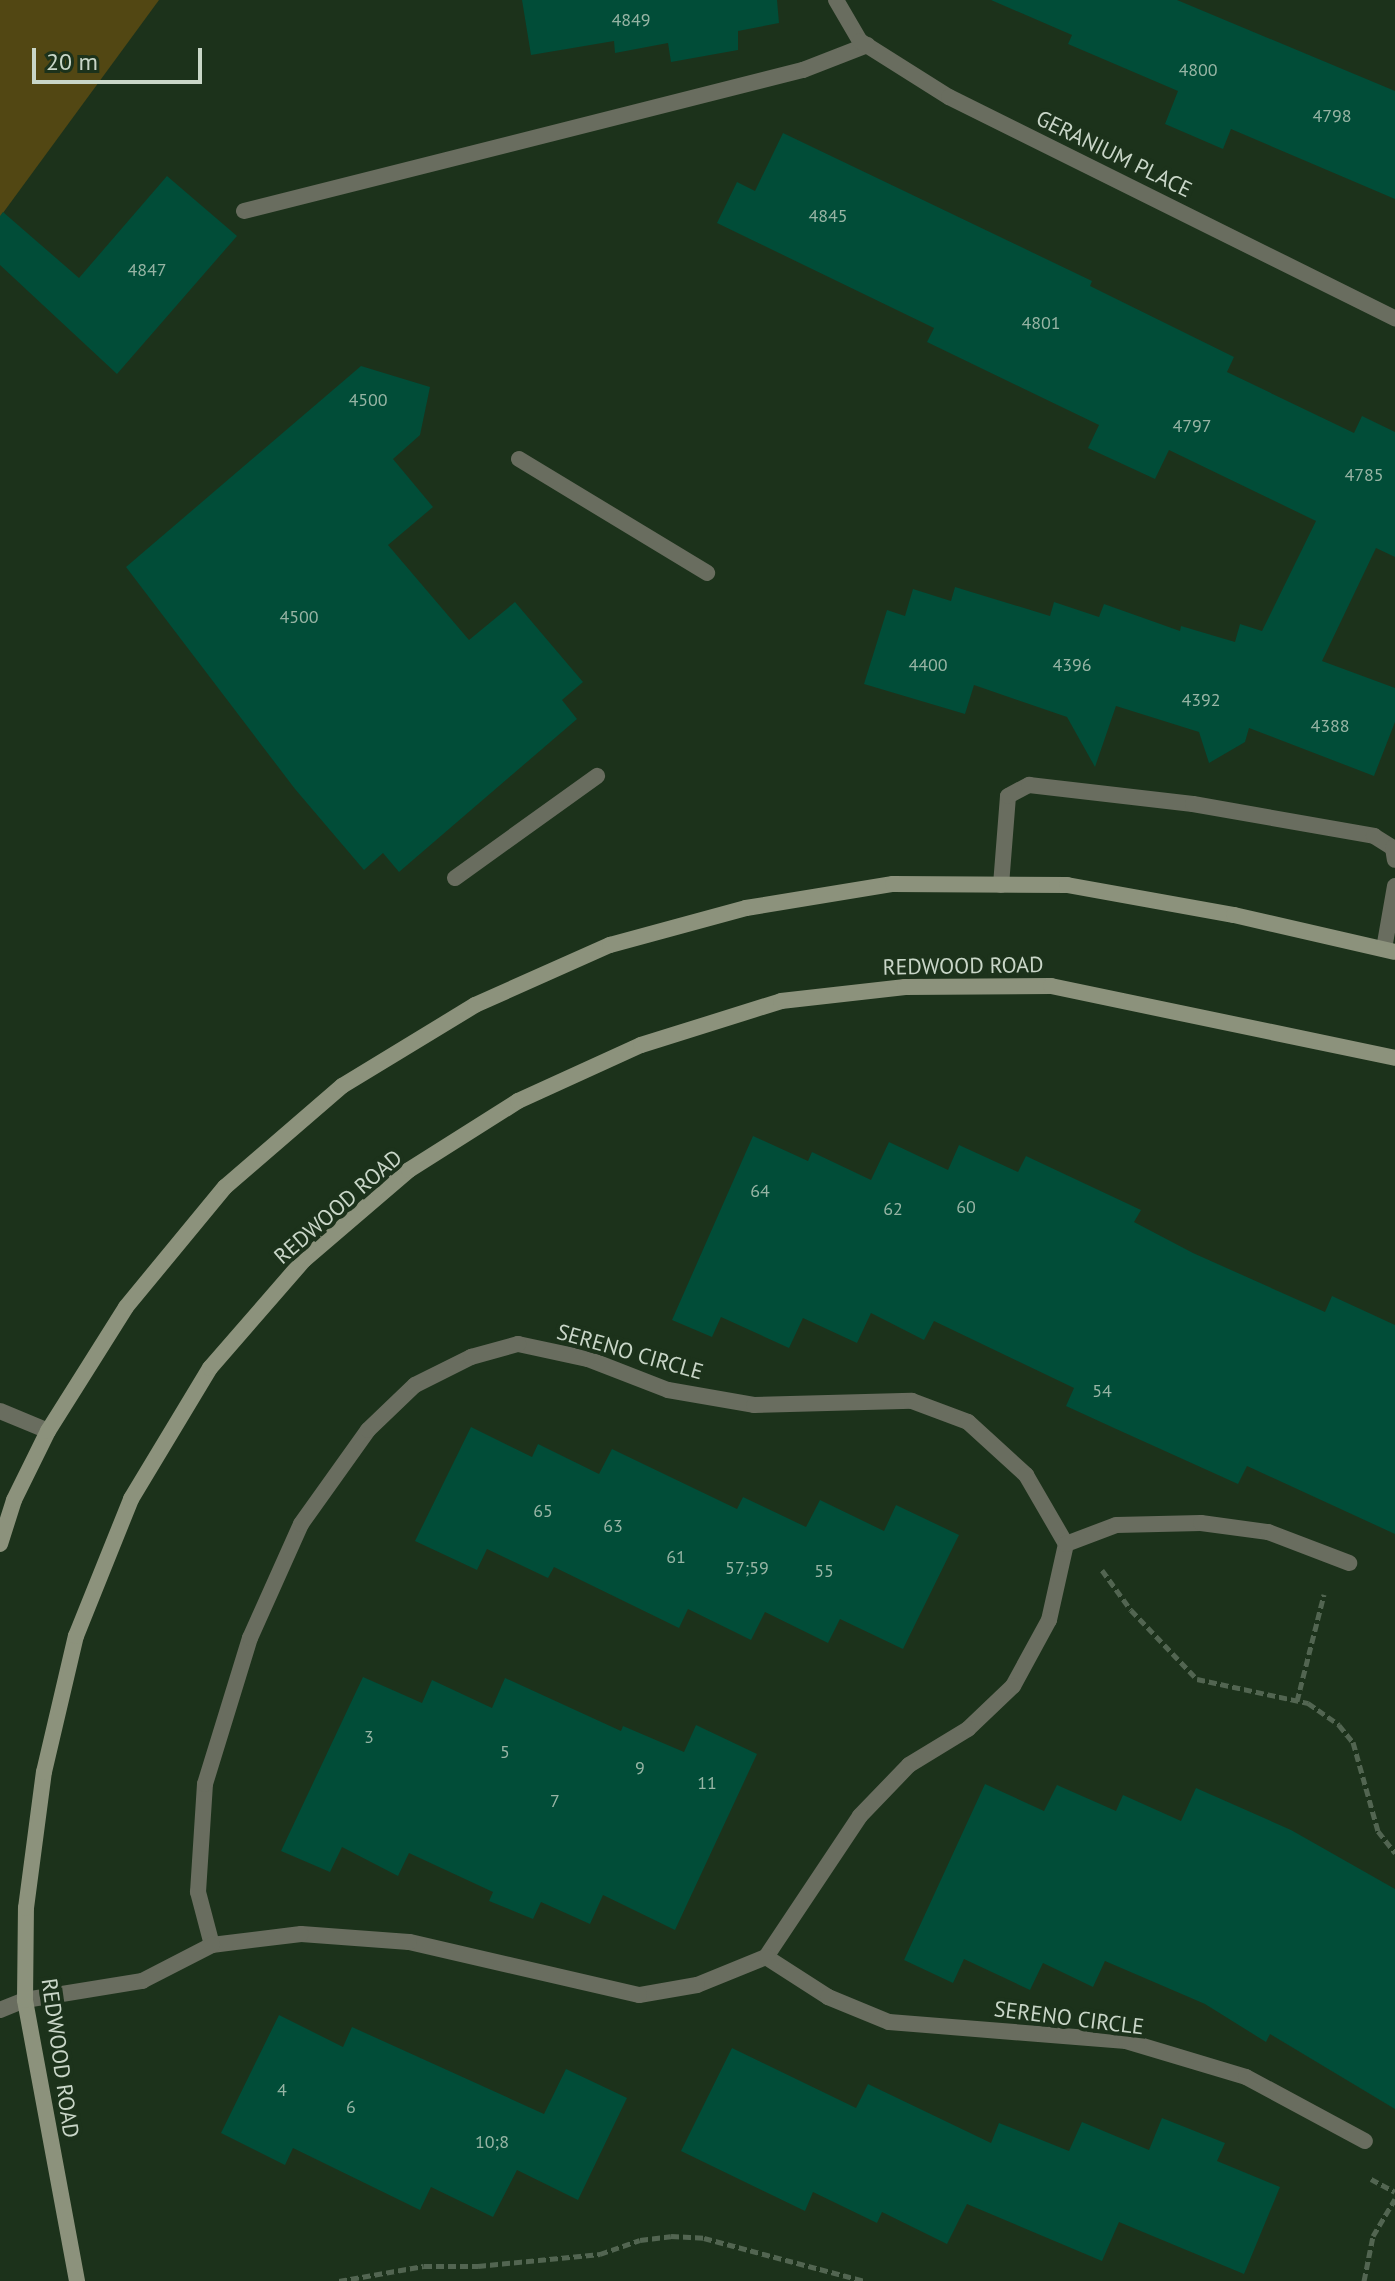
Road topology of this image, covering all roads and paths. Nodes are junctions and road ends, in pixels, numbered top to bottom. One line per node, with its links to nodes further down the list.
1 (836, 0): 2 (street, GERANIUM PLACE)
2 (867, 45): 3 (street); 4 (street, GERANIUM PLACE)
3 (244, 211)
4 (1395, 318)
5 (519, 459): 6 (street)
6 (707, 573)
7 (597, 776): 9 (street)
8 (1395, 860): 10 (street)
9 (455, 878)
10 (1001, 885): 12 (main road); 15 (main road)
11 (1395, 886): 12 (street)
12 (1390, 951)
13 (1395, 1058): 24 (main road, REDWOOD ROAD)
14 (0, 1411): 15 (street)
15 (48, 1431): 16 (main road)
16 (0, 1544)
17 (1066, 1544): 18 (street); 19 (path); 21 (street, SERENO CIRCLE); 22 (street)
18 (1341, 1560): 19 (path)
19 (1297, 1701): 20 (path)
20 (1395, 1853)
21 (212, 1945): 22 (street); 24 (street)
22 (766, 1957): 26 (street, SERENO CIRCLE)
23 (0, 2000): 24 (street)
24 (25, 2000): 25 (street); 28 (main road, REDWOOD ROAD)
25 (0, 2010)
26 (1365, 2141)
27 (1395, 2199): 31 (path)
28 (77, 2281)
29 (339, 2281): 30 (path)
30 (865, 2281)
31 (1364, 2281)

